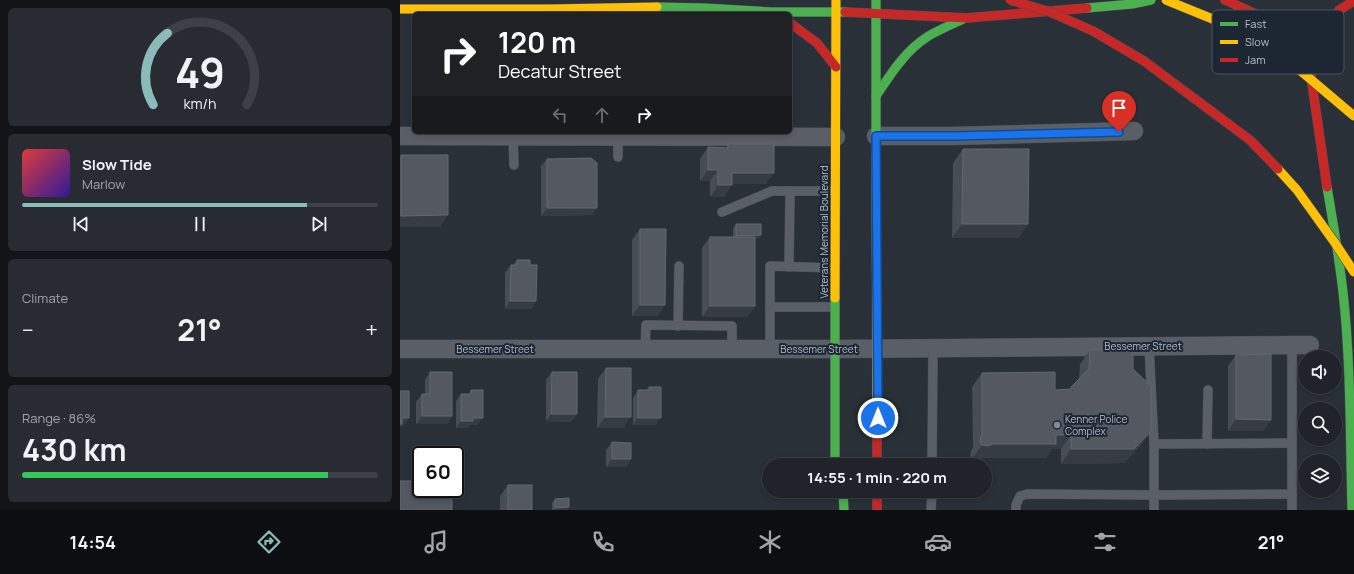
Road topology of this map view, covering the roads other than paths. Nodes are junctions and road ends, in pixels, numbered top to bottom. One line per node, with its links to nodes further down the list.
1 (836, 0): 11 (main road, Veterans Memorial Boulevard)
2 (876, 0): 14 (main road)
3 (1010, 0): 40 (main road, bridge)
4 (1150, 0): 15 (main road)
5 (1166, 0): 16 (main road, bridge)
6 (1225, 0): 9 (main road)
7 (1354, 1): 10 (main road)
8 (400, 9): 12 (main road)
9 (1247, 10)
10 (1339, 10)
11 (835, 11): 13 (main road); 14 (main road); 18 (main road, Veterans Memorial Boulevard)
12 (758, 12)
13 (792, 12)
14 (876, 12): 15 (main road); 21 (main road)
15 (966, 18): 21 (main road)
16 (1212, 19)
17 (792, 24): 18 (main road)
18 (836, 67): 31 (main road, Veterans Memorial Boulevard)
19 (1304, 74): 22 (main road, bridge)
20 (1311, 74): 76 (main road)
21 (876, 96): 30 (main road)
22 (1354, 116)
23 (1134, 131): 30 (street)
24 (420, 134): 25 (street); 27 (street)
25 (476, 134): 28 (street)
26 (576, 134): 28 (street); 29 (street)
27 (400, 136)
28 (513, 136): 33 (lane)
29 (618, 136): 31 (street); 32 (lane)
30 (876, 136): 47 (main road)
31 (836, 137): 35 (main road, Veterans Memorial Boulevard)
32 (618, 157)
33 (514, 164)
34 (790, 191): 35 (lane); 36 (lane); 38 (lane)
35 (836, 191): 39 (main road, Veterans Memorial Boulevard)
36 (722, 212)
37 (679, 266): 43 (lane)
38 (789, 267): 39 (lane); 41 (lane)
39 (835, 268): 42 (main road, Veterans Memorial Boulevard)
40 (1354, 272)
41 (770, 307): 42 (lane); 52 (lane)
42 (835, 307): 53 (main road, Veterans Memorial Boulevard)
43 (678, 326): 50 (lane); 51 (lane)
44 (1292, 345): 45 (street, Bessemer Street); 46 (street, Bessemer Street); 56 (lane)
45 (1310, 345)
46 (1149, 346): 48 (street, Bessemer Street); 57 (lane)
47 (878, 348): 48 (street, Bessemer Street); 53 (street, Bessemer Street); 61 (main road)
48 (932, 348): 62 (lane)
49 (400, 349): 50 (street, Bessemer Street)
50 (645, 349): 51 (street, Bessemer Street)
51 (732, 349): 52 (street, Bessemer Street)
52 (770, 349): 53 (street, Bessemer Street)
53 (835, 349): 55 (main road, Veterans Memorial Boulevard)
54 (1208, 390): 58 (lane)
55 (835, 412): 59 (main road, Veterans Memorial Boulevard); 60 (main road)
56 (1292, 443): 58 (lane); 63 (lane)
57 (1154, 444): 58 (lane); 64 (lane)
58 (1207, 444)
59 (834, 458)
60 (839, 458)
61 (877, 458)
62 (932, 458)
63 (1292, 494): 64 (lane); 75 (lane)
64 (1154, 495): 73 (lane); 74 (lane)
65 (834, 498): 69 (main road)
66 (843, 498): 70 (main road)
67 (877, 498): 71 (main road)
68 (932, 498): 72 (lane)
69 (834, 504)
70 (844, 510)
71 (877, 510)
72 (931, 510)
73 (1016, 510)
74 (1154, 510)
75 (1292, 510)
76 (1352, 510)

